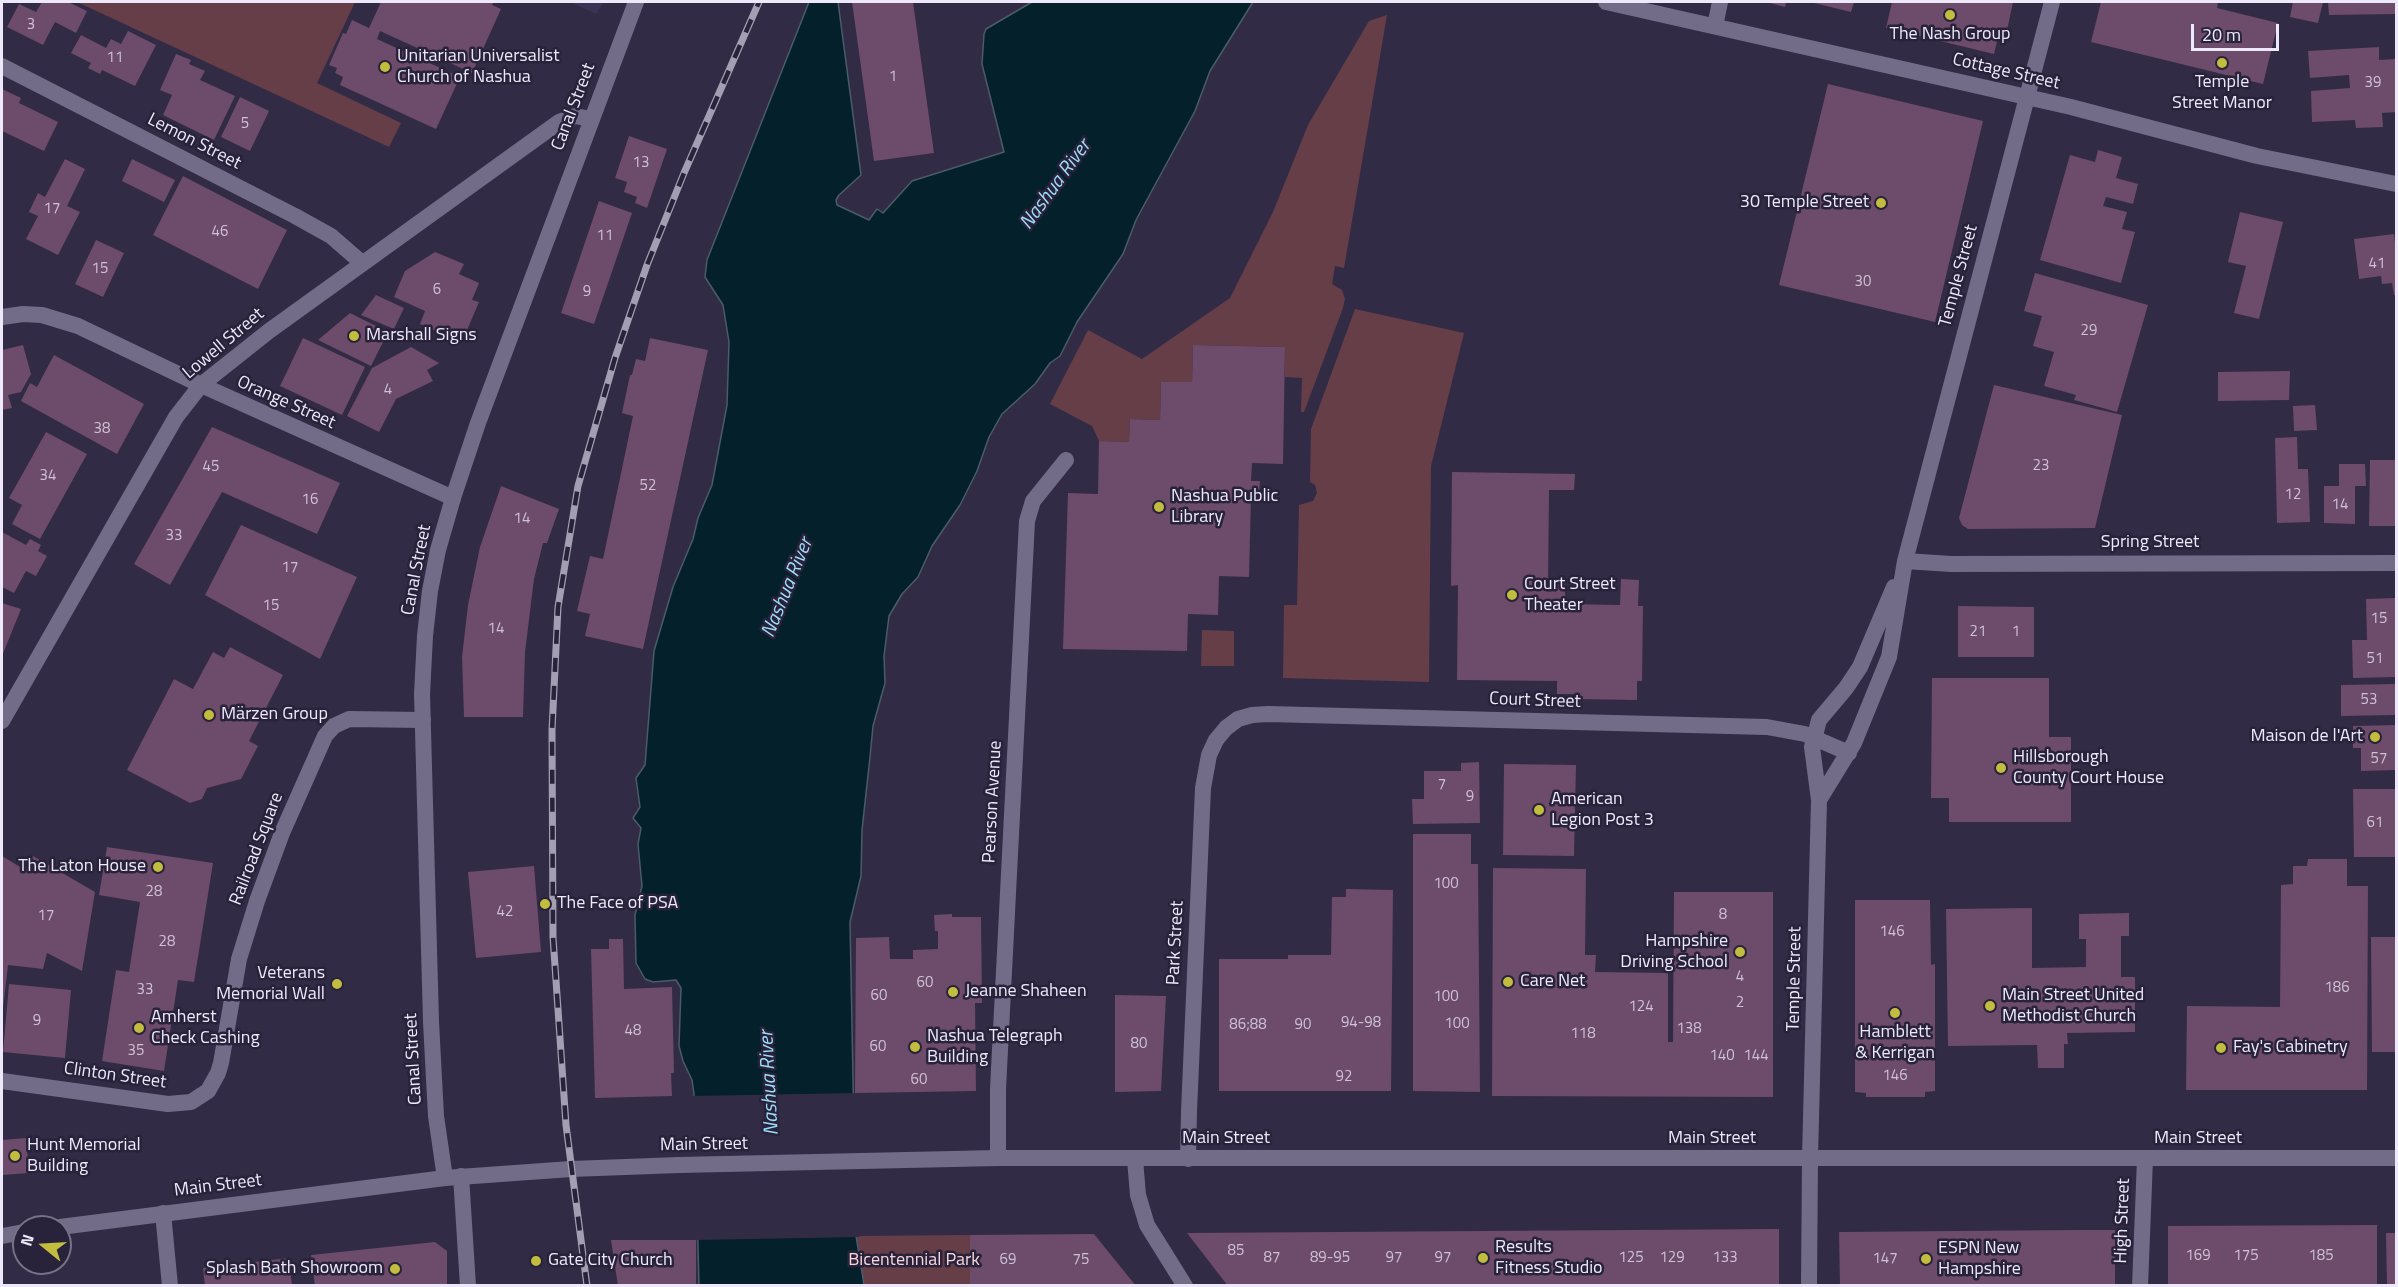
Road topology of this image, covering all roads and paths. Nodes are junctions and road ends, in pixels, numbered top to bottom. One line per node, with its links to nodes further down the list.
1 (636, 2): 8 (street, Canal Street)
2 (1606, 2): 5 (street, Cottage Street)
3 (1720, 2): 5 (street)
4 (2052, 2): 7 (street, Temple Street)
5 (1715, 26): 7 (street, Cottage Street)
6 (2, 66): 10 (street, Lemon Street)
7 (2026, 96): 9 (street, Cottage Street); 15 (street, Temple Street)
8 (591, 119): 10 (street, Lowell Street); 14 (street, Canal Street)
9 (2397, 184)
10 (362, 263): 12 (street, Lowell Street)
11 (2, 317): 12 (street, Orange Street)
12 (201, 386): 14 (street, Orange Street); 18 (street, Lowell Street)
13 (1066, 460): 25 (street, Pearson Avenue)
14 (453, 498): 17 (street, Canal Street)
15 (1905, 561): 16 (street, Spring Street); 20 (street, Temple Street); 21 (street, Temple Street)
16 (2397, 563)
17 (423, 720): 24 (street, Railroad Square); 31 (street, Canal Street)
18 (2, 721)
19 (1221, 733): 20 (street, Court Street); 29 (street, Park Street)
20 (1814, 736): 21 (street, Court Street); 22 (street, Temple Street)
21 (1849, 753): 22 (street, Temple Street)
22 (1819, 800): 26 (street, Temple Street)
23 (2, 1080): 24 (street, Clinton Street)
24 (214, 1082)
25 (998, 1158): 28 (street, Main Street); 31 (street, Main Street)
26 (1810, 1158): 29 (street, Main Street); 30 (street, Main Street); 37 (street, Temple Street)
27 (2397, 1158): 30 (street, Main Street)
28 (1135, 1159): 29 (street, Main Street); 36 (street)
29 (1188, 1159)
30 (2145, 1159): 38 (street, High Street)
31 (453, 1177): 32 (street, Main Street); 35 (street, Canal Street)
32 (163, 1213): 33 (street, Main Street); 34 (street)
33 (72, 1225)
34 (170, 1286)
35 (468, 1286)
36 (1185, 1286)
37 (1809, 1286)
38 (2140, 1286)

